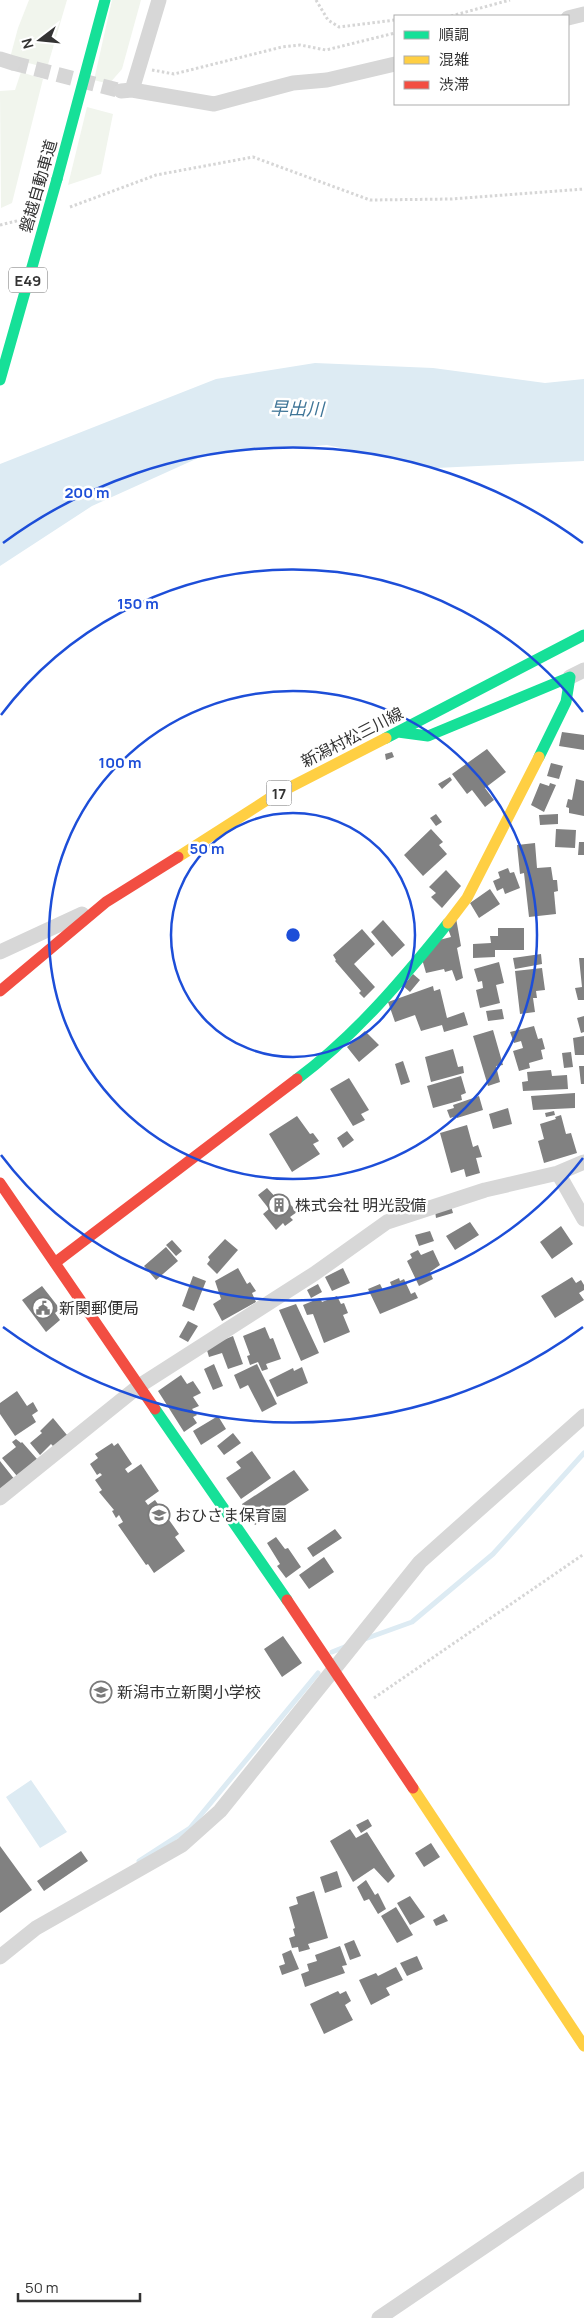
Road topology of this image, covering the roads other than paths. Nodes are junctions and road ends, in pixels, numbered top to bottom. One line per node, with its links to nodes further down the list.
1 (105, 0): 6 (main road, 磐越自動車道 / E49, bridge)
2 (159, 0): 5 (street)
3 (584, 14): 4 (street)
4 (569, 18)
5 (394, 64)
6 (0, 380)
7 (584, 635): 9 (main road, 新潟村松三川線 / 17)
8 (577, 673): 9 (main road); 17 (main road)
9 (398, 732): 10 (main road, 新潟村松三川線 / 17)
10 (106, 902): 11 (street); 12 (main road, 新潟村松三川線 / 17)
11 (0, 952)
12 (0, 991)
13 (584, 1162): 14 (street)
14 (558, 1173): 16 (street); 18 (street)
15 (0, 1183): 17 (main road)
16 (584, 1219)
17 (56, 1262): 18 (main road)
18 (139, 1386): 20 (street); 21 (main road)
19 (584, 1416): 21 (street)
20 (0, 1498)
21 (334, 1669): 22 (street); 23 (main road)
22 (0, 1957)
23 (584, 2046)
24 (584, 2179): 25 (street)
25 (378, 2318)

